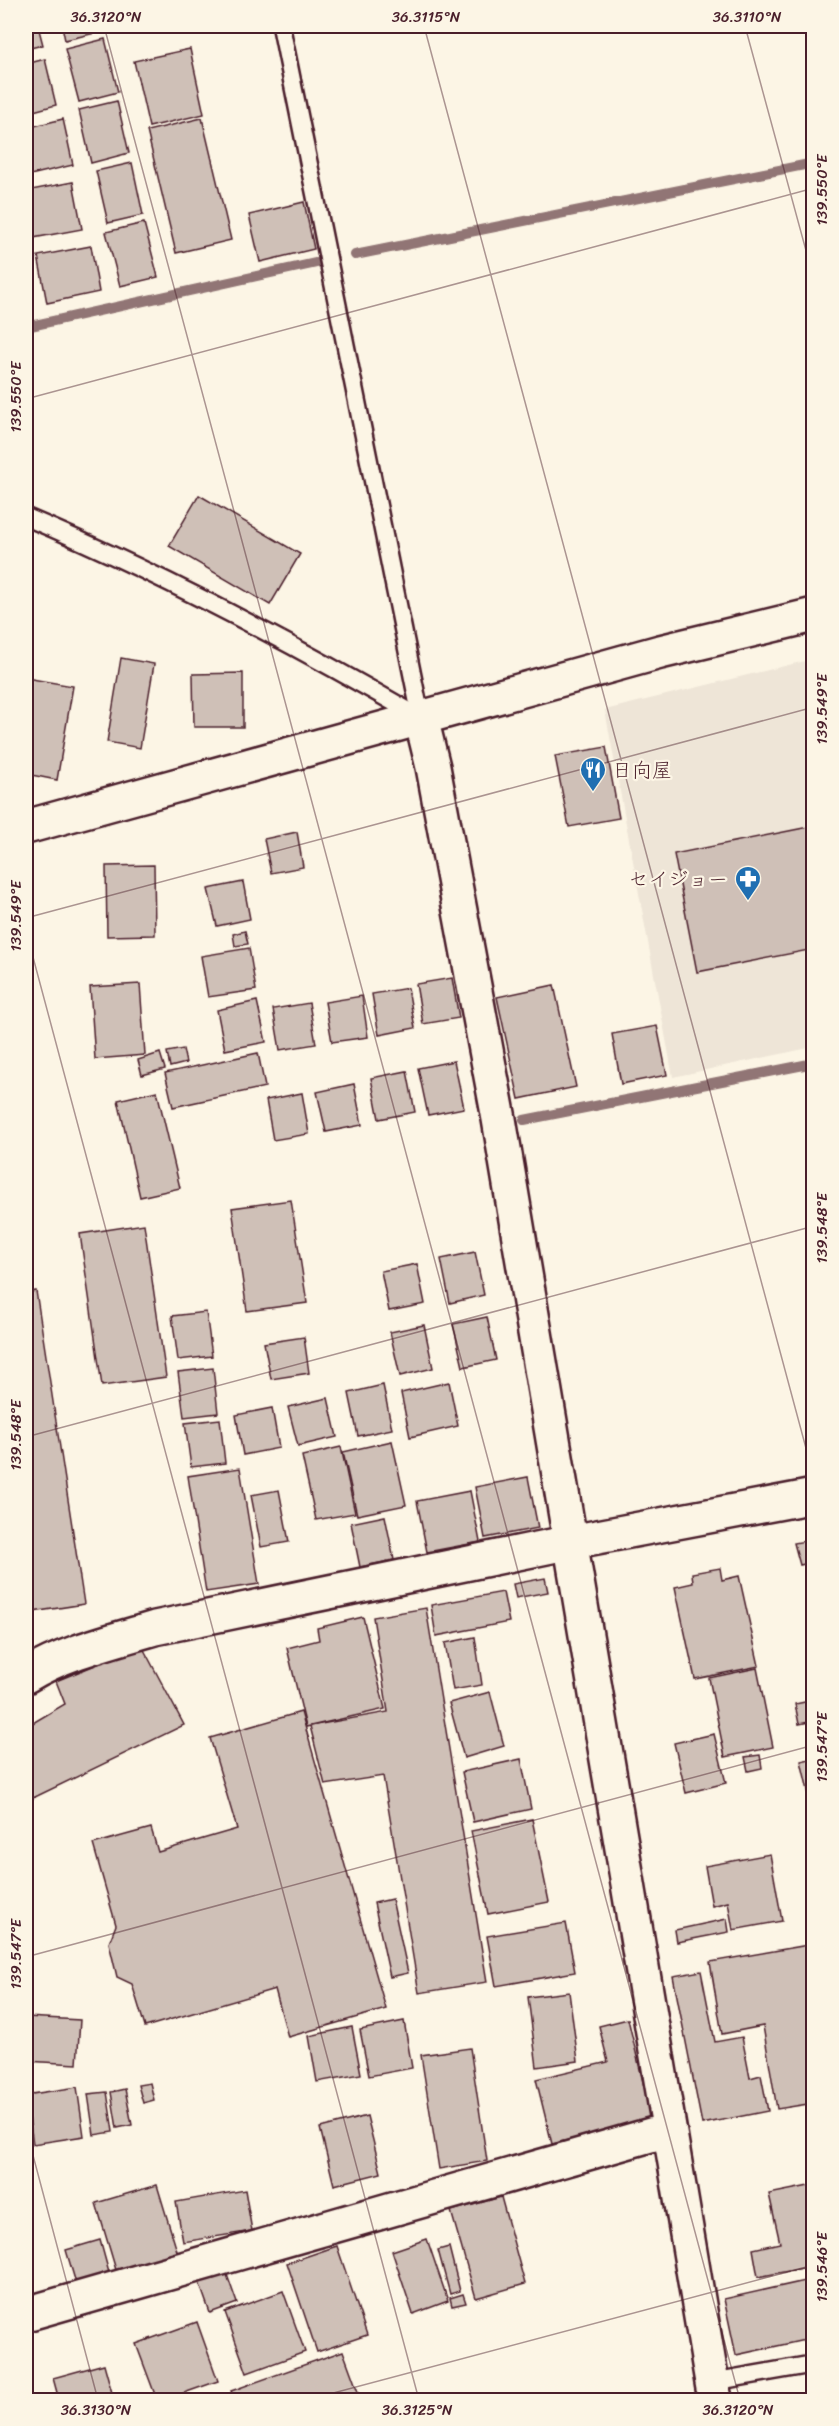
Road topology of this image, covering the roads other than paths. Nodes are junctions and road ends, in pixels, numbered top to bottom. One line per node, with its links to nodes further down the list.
1 (281, 26): 4 (lane)
2 (26, 517): 4 (lane)
3 (813, 615): 4 (street)
4 (422, 718): 5 (street); 7 (street)
5 (26, 827)
6 (813, 1496): 7 (street)
7 (572, 1542): 8 (street); 9 (street)
8 (26, 1676)
9 (668, 2130): 10 (street); 12 (street)
10 (26, 2314)
11 (813, 2364): 12 (lane)
12 (713, 2391)

